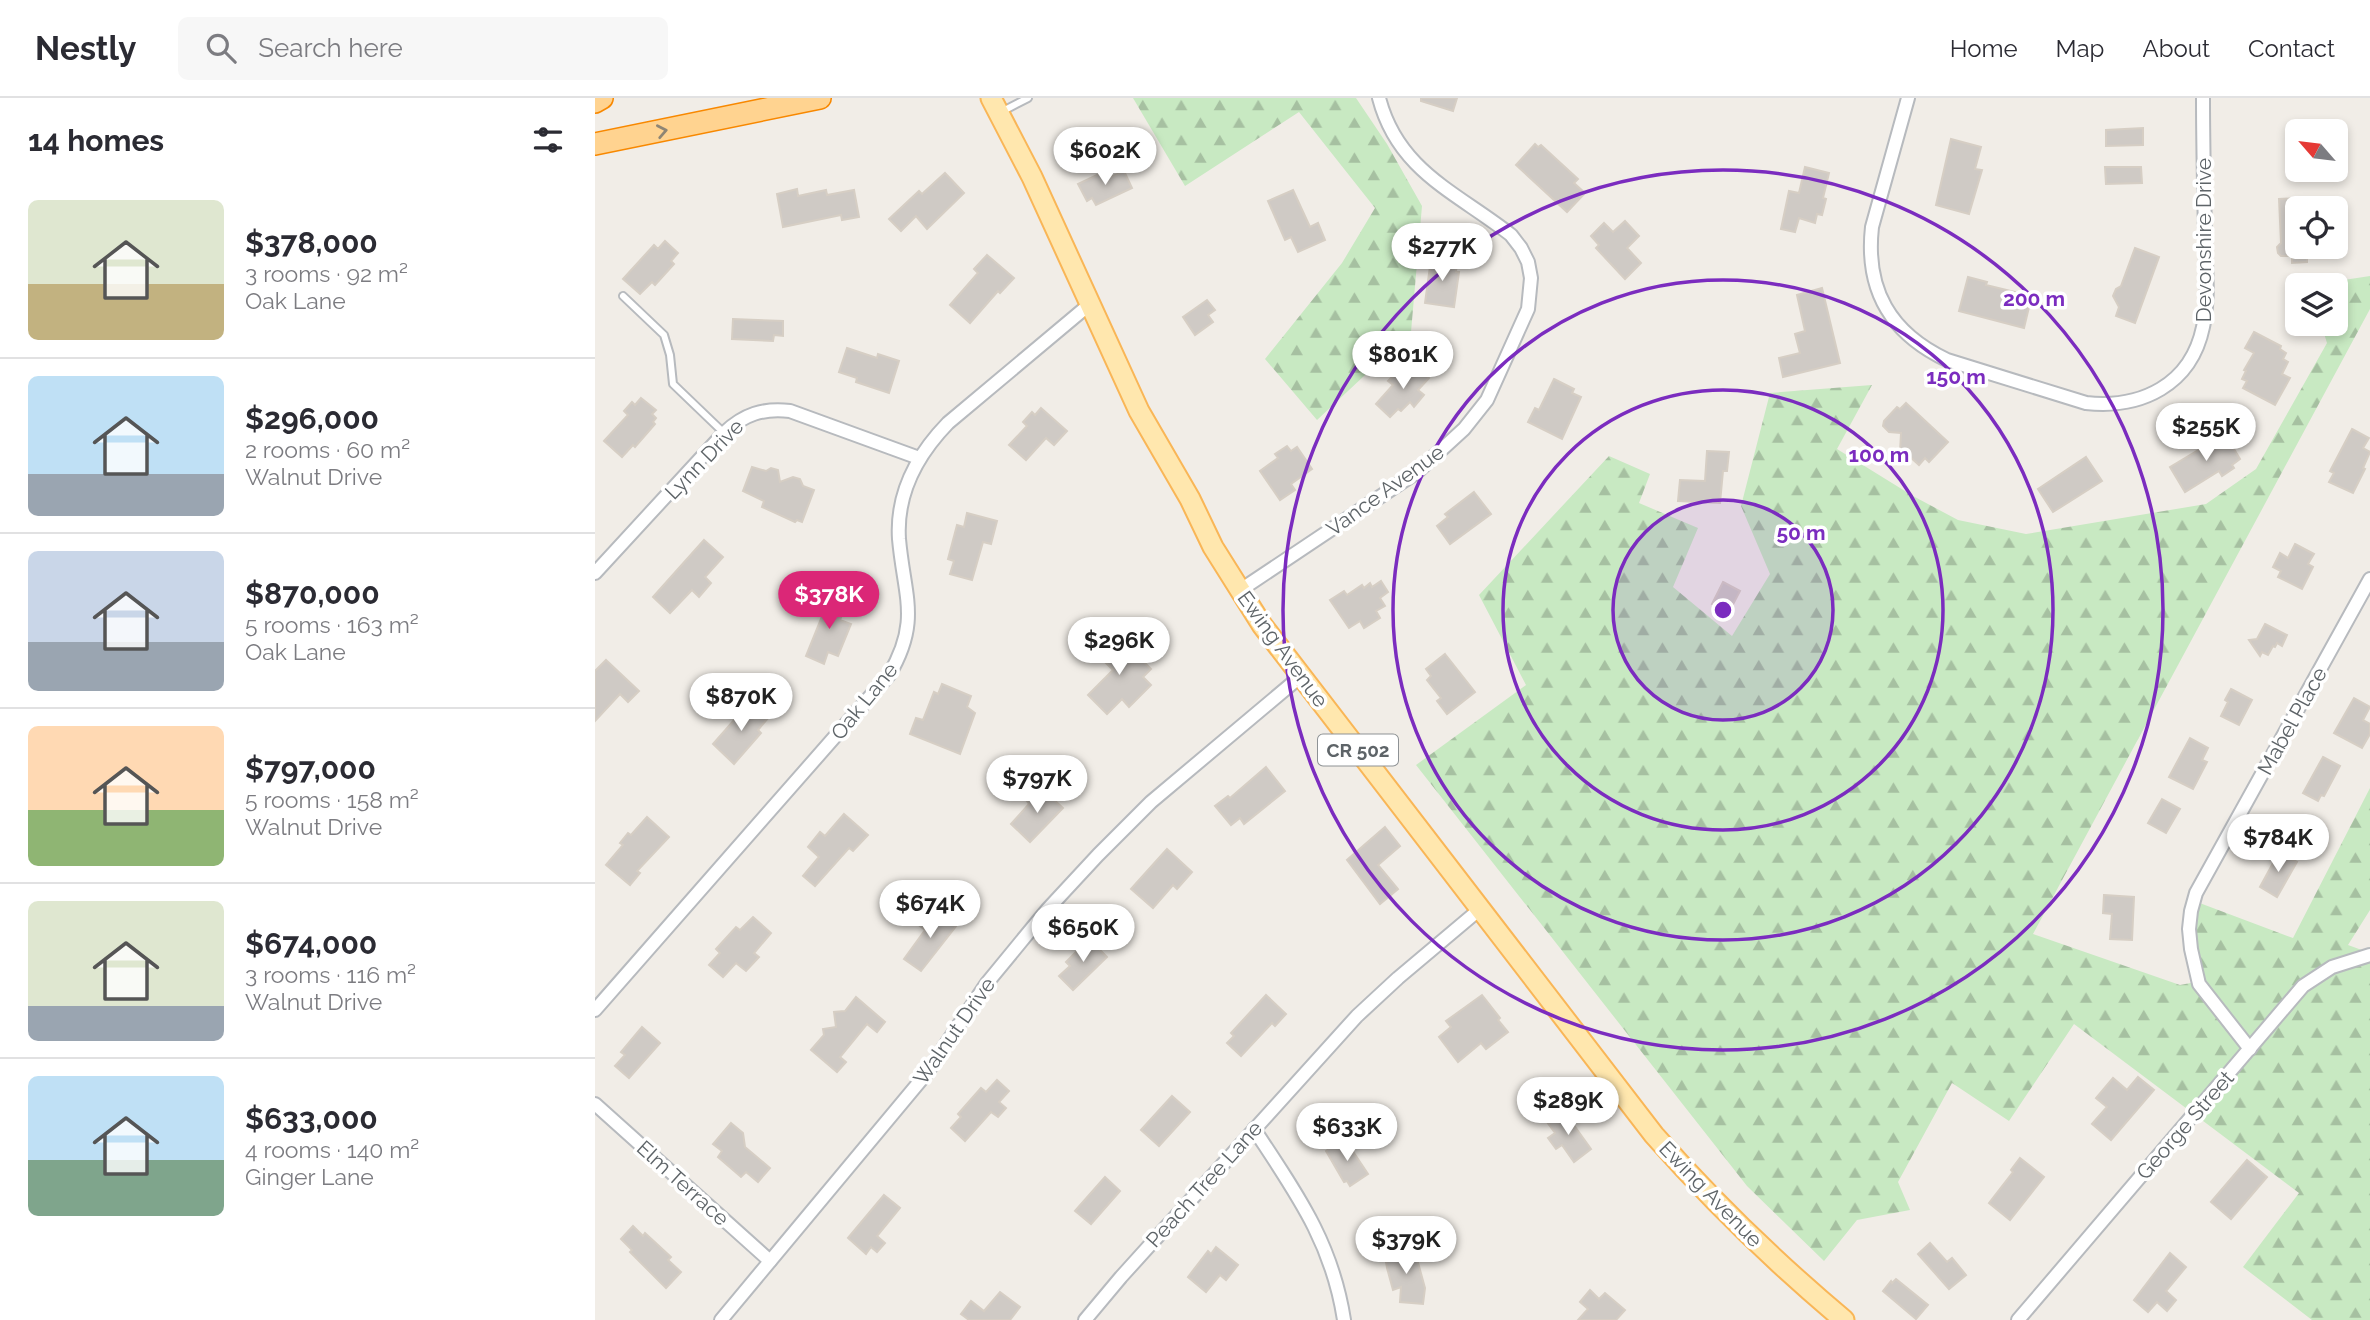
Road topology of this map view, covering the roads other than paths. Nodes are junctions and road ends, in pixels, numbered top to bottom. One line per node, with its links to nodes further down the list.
1 (602, 98): 7 (highway)
2 (820, 98): 9 (highway, one-way to 2)
3 (1028, 98): 8 (lane)
4 (1379, 98): 16 (street, Vance Avenue)
5 (1908, 98): 6 (street, Devonshire Drive)
6 (2203, 98)
7 (595, 102)
8 (995, 105): 11 (main road, Ewing Avenue / CR 502)
9 (595, 144)
10 (623, 296): 12 (lane)
11 (1090, 304): 13 (street, Oak Lane); 16 (main road, Ewing Avenue / CR 502)
12 (724, 433): 13 (street, Lynn Drive); 14 (street, Lynn Drive)
13 (919, 458): 20 (street, Oak Lane)
14 (595, 573)
15 (2370, 579): 21 (street, Mabel Place)
16 (1239, 591): 17 (main road, Ewing Avenue / CR 502)
17 (1301, 676): 18 (main road, Ewing Avenue / CR 502); 24 (street, Walnut Drive)
18 (1480, 909): 23 (street, Peach Tree Lane); 28 (main road, Ewing Avenue / CR 502)
19 (2370, 954): 21 (street, George Street)
20 (595, 1010)
21 (2250, 1049): 29 (street, George Street)
22 (595, 1104): 24 (street, Elm Terrace)
23 (1254, 1129): 26 (street, Peach Tree Lane); 27 (street)
24 (770, 1261): 25 (street, Walnut Drive)
25 (721, 1320)
26 (1085, 1320)
27 (1344, 1320)
28 (1845, 1320)
29 (2018, 1320)

